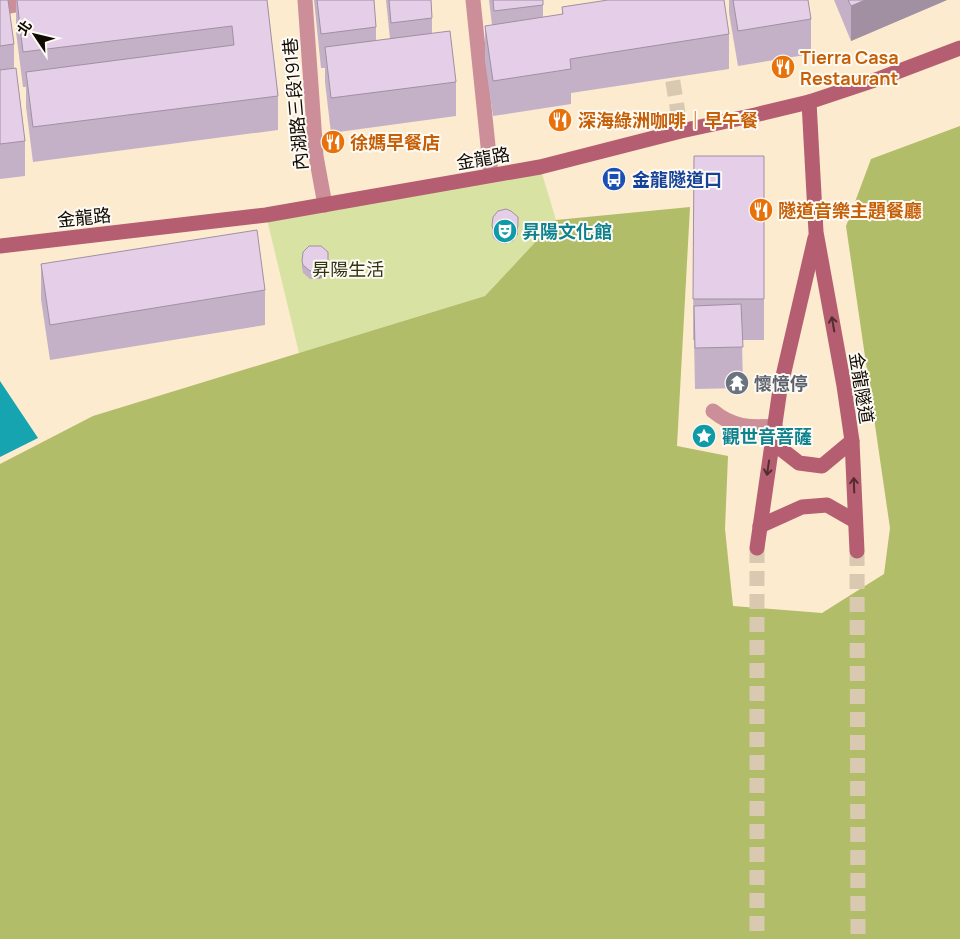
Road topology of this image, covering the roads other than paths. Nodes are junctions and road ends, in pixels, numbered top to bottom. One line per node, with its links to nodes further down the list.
1 (42, 0): 4 (street)
2 (305, 0): 8 (street, 內湖路三段191巷)
3 (473, 0): 7 (street)
4 (0, 8)
5 (960, 48): 6 (street, 金龍路)
6 (808, 102): 7 (street, 金龍路); 9 (street, 金龍隧道)
7 (491, 175): 8 (street, 金龍路)
8 (325, 205): 10 (street, 金龍路)
9 (816, 232): 12 (street, 金龍隧道); 13 (street, 金龍隧道, one-way to 9)
10 (0, 246)
11 (713, 411): 12 (street)
12 (775, 426): 14 (street, 金龍隧道)
13 (852, 441): 14 (street); 15 (street, 金龍隧道, one-way to 13)
14 (772, 442): 16 (street, 金龍隧道, one-way to 16)
15 (855, 521): 16 (street); 18 (street, 金龍隧道)
16 (760, 526): 17 (street, 金龍隧道)
17 (757, 548)
18 (856, 551)

